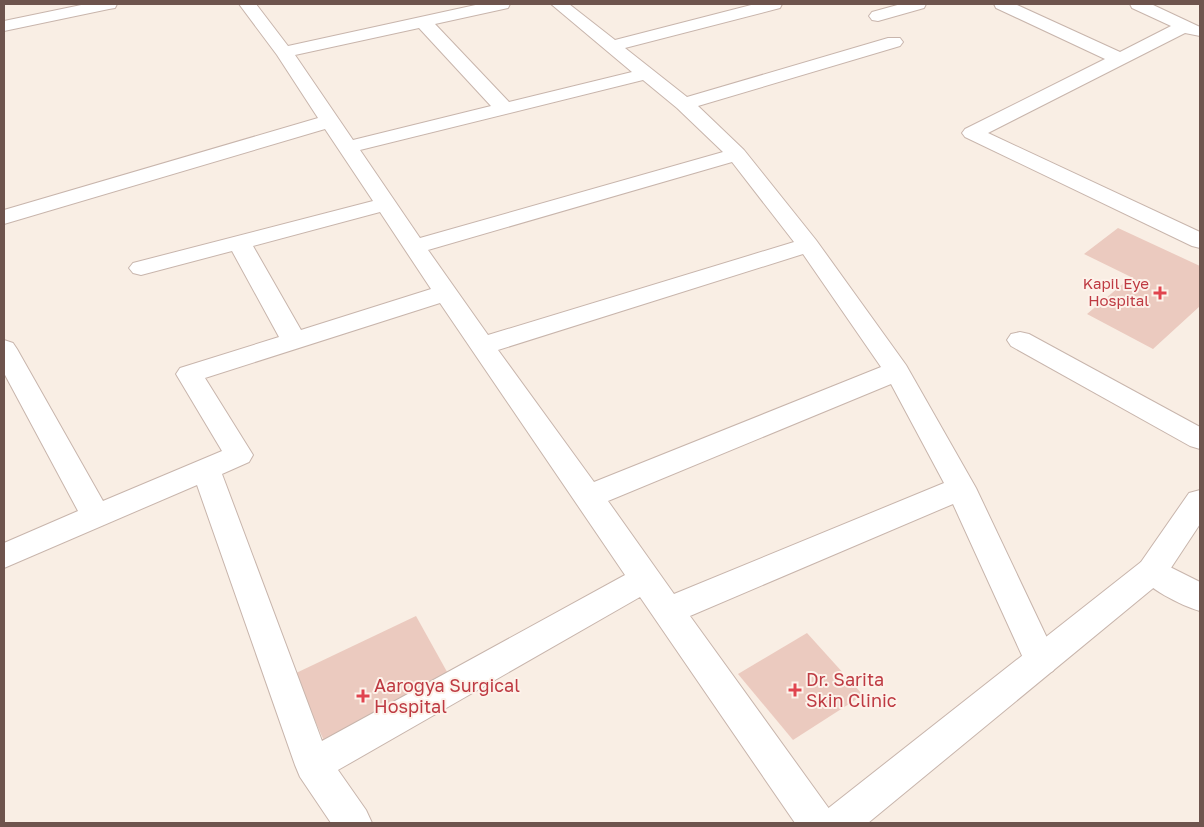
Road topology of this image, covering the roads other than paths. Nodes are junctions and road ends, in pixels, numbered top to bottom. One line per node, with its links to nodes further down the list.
1 (109, 4): 12 (street)
2 (247, 4): 16 (street)
3 (502, 4): 9 (street)
4 (559, 4): 15 (street)
5 (774, 4): 15 (street)
6 (918, 4): 10 (street)
7 (1002, 4): 17 (street)
8 (1138, 4): 13 (street)
9 (473, 7): 11 (street)
10 (878, 16)
11 (422, 21): 16 (street); 20 (street)
12 (4, 26)
13 (1192, 30): 17 (street)
14 (894, 42): 19 (street)
15 (612, 46): 18 (street)
16 (284, 52): 21 (street)
17 (1120, 59): 26 (street)
18 (646, 74): 19 (street); 20 (street)
19 (684, 104): 23 (street)
20 (505, 109): 22 (street)
21 (330, 121): 22 (street); 25 (street)
22 (348, 147): 24 (street)
23 (736, 154): 28 (street); 29 (street)
24 (386, 204): 27 (street); 29 (street)
25 (4, 217)
26 (1200, 241)
27 (238, 242): 30 (street); 33 (street)
28 (808, 245): 34 (street); 36 (street)
29 (414, 247): 31 (street)
30 (141, 268)
31 (445, 293): 33 (street); 34 (street)
32 (1020, 340): 38 (street)
33 (294, 341): 39 (street)
34 (482, 346): 41 (street)
35 (4, 349): 37 (street)
36 (898, 371): 40 (street); 41 (street)
37 (14, 391): 43 (street)
38 (1200, 439)
39 (206, 469): 43 (street); 50 (street)
40 (961, 488): 48 (street); 49 (street)
41 (588, 497): 46 (street)
42 (1200, 502): 45 (street)
43 (96, 516): 44 (street)
44 (4, 556)
45 (1152, 572): 47 (street); 49 (street)
46 (645, 579): 48 (street); 50 (street)
47 (1200, 598)
48 (668, 611): 52 (street)
49 (1041, 661): 53 (street)
50 (313, 765): 51 (street)
51 (353, 823)
52 (817, 823)
53 (839, 823)

